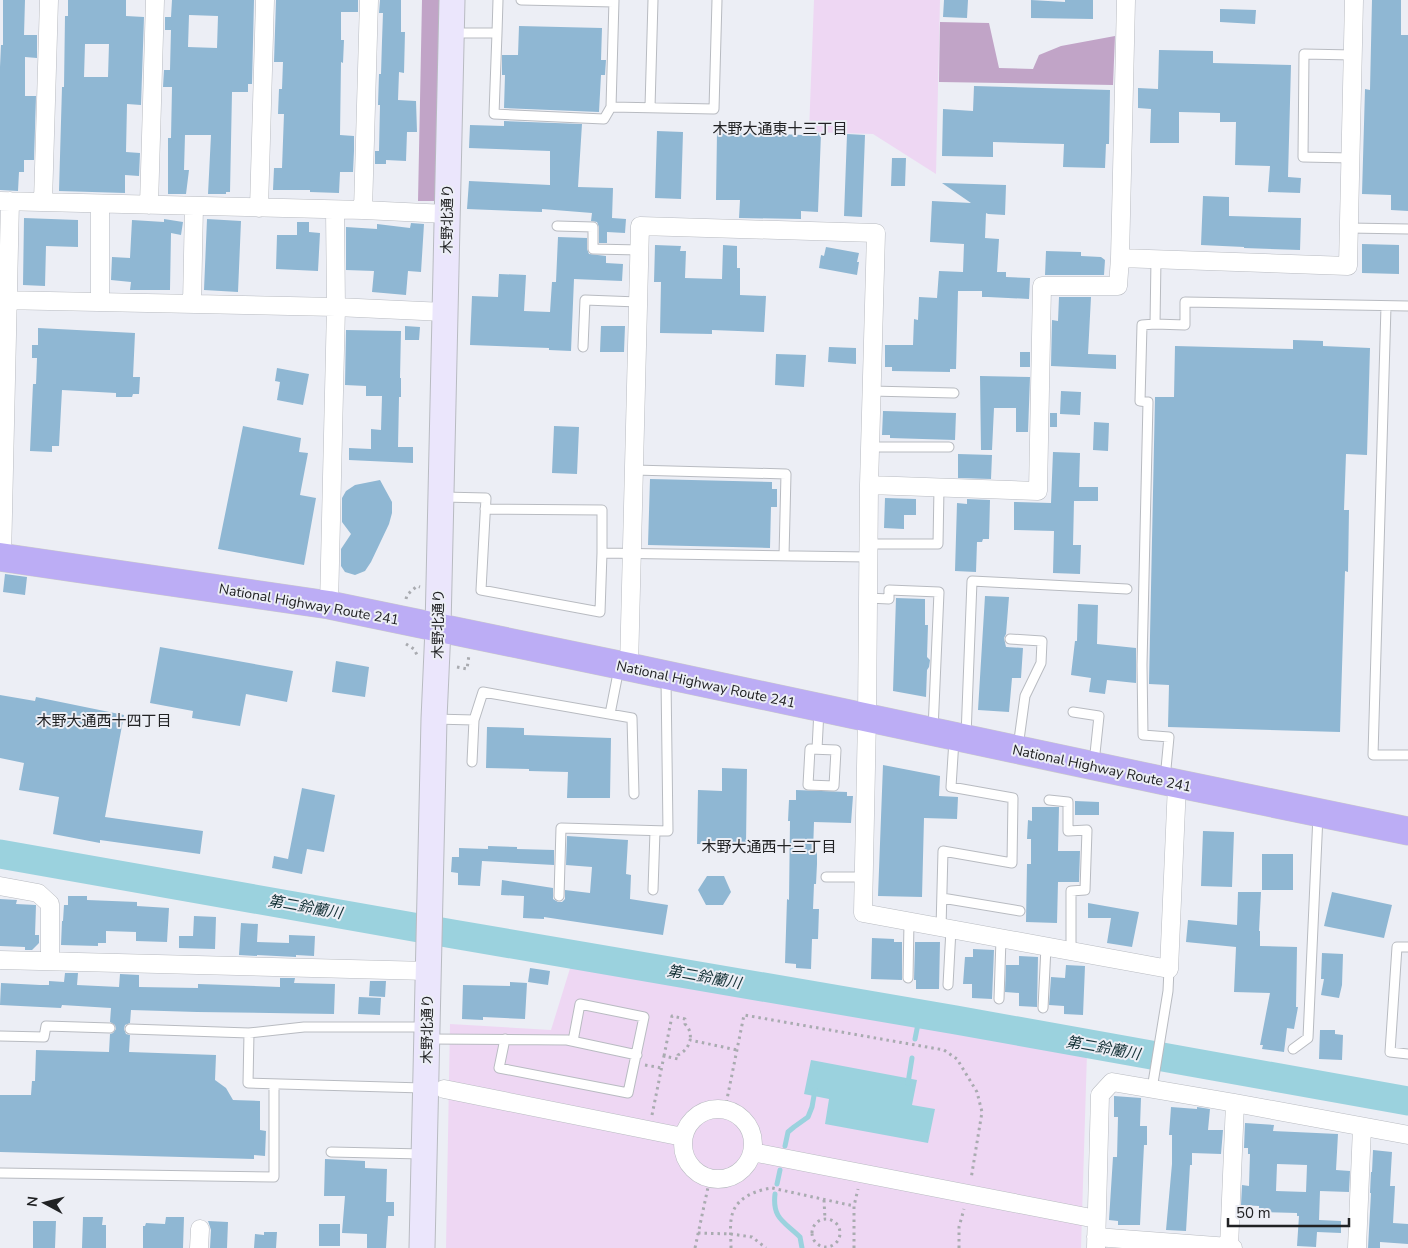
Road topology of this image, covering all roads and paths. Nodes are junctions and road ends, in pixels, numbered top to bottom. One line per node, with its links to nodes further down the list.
1 (49, 0): 20 (street)
2 (155, 0): 22 (street)
3 (265, 0): 24 (street)
4 (369, 0): 26 (street)
5 (452, 0): 13 (street, 木野北通り)
6 (498, 0): 14 (lane)
7 (521, 0): 12 (lane)
8 (653, 0): 17 (lane)
9 (717, 0): 17 (lane)
10 (1126, 0): 32 (street)
11 (1354, 0): 15 (street)
12 (614, 1): 16 (lane)
13 (451, 32): 14 (lane); 27 (street, 木野北通り)
14 (497, 33): 16 (lane)
15 (1353, 55): 18 (street); 18 (lane)
16 (611, 107): 17 (lane)
17 (650, 108)
18 (1351, 158): 29 (street)
19 (5, 201): 20 (street); 34 (street)
20 (43, 202): 21 (street)
21 (100, 204): 22 (street); 35 (street)
22 (149, 205): 23 (street)
23 (194, 206): 24 (street); 37 (street)
24 (259, 208): 25 (street)
25 (335, 210): 26 (street); 40 (street)
26 (363, 210): 27 (street)
27 (447, 214): 41 (street, 木野北通り)
28 (557, 226): 31 (lane)
29 (1349, 228): 30 (lane); 33 (street)
30 (1408, 229)
31 (640, 250): 36 (street); 44 (street)
32 (1120, 258): 33 (street); 51 (street)
33 (1156, 259): 42 (lane)
34 (4, 300): 35 (street); 46 (street)
35 (100, 302): 37 (street)
36 (638, 302): 43 (lane); 49 (street)
37 (192, 304): 40 (street)
38 (1386, 306): 39 (lane); 42 (lane); 75 (lane)
39 (1408, 306)
40 (336, 307): 41 (street); 61 (street)
41 (445, 312): 52 (street, 木野北通り)
42 (1154, 324): 78 (lane)
43 (583, 348)
44 (871, 391): 45 (lane); 47 (street)
45 (954, 393)
46 (3, 406): 58 (street)
47 (870, 447): 48 (lane); 50 (street)
48 (949, 447)
49 (634, 470): 56 (street); 57 (lane)
50 (869, 485): 51 (street); 54 (street)
51 (939, 488): 54 (lane)
52 (441, 497): 53 (lane); 62 (street, 木野北通り)
53 (485, 509): 55 (lane); 55 (lane)
54 (868, 551): 57 (lane); 60 (street)
55 (602, 553): 56 (lane)
56 (632, 553): 57 (lane); 64 (street)
57 (784, 556)
58 (1, 558): 61 (highway, National Highway Route 241)
59 (1127, 589): 72 (lane)
60 (868, 598): 69 (street); 72 (lane)
61 (329, 605): 62 (highway, National Highway Route 241)
62 (438, 628): 64 (highway, National Highway Route 241); 70 (street, 木野北通り)
63 (1010, 639): 74 (lane)
64 (624, 666): 65 (highway, National Highway Route 241); 68 (lane)
65 (666, 675): 66 (highway, National Highway Route 241); 82 (lane)
66 (819, 708): 69 (highway, National Highway Route 241); 73 (lane)
67 (1073, 712): 77 (lane)
68 (610, 714): 71 (lane); 79 (lane)
69 (867, 718): 72 (highway, National Highway Route 241); 85 (street)
70 (434, 719): 71 (lane); 100 (street, 木野北通り)
71 (474, 720): 76 (lane)
72 (951, 736): 74 (highway, National Highway Route 241); 89 (lane)
73 (816, 749): 73 (lane)
74 (1018, 750): 77 (highway, National Highway Route 241)
75 (1408, 755)
76 (472, 762)
77 (1093, 766): 78 (highway, National Highway Route 241)
78 (1171, 783): 81 (highway, National Highway Route 241); 99 (street)
79 (634, 794)
80 (1049, 800): 96 (lane)
81 (1318, 812): 83 (highway, National Highway Route 241); 114 (lane)
82 (655, 831): 87 (lane); 88 (lane)
83 (1408, 831)
84 (826, 877): 85 (lane)
85 (864, 877): 91 (street)
86 (0, 886): 98 (street)
87 (653, 890)
88 (559, 896)
89 (942, 898): 90 (lane); 92 (lane)
90 (1020, 911)
91 (909, 922): 92 (street); 101 (lane)
92 (946, 929): 93 (street); 102 (lane)
93 (1001, 939): 94 (street); 103 (lane)
94 (1046, 947): 96 (street); 104 (lane)
95 (1408, 947): 115 (lane)
96 (1071, 951): 99 (street)
97 (0, 960): 98 (street)
98 (50, 961): 100 (street)
99 (1169, 969): 121 (lane)
100 (428, 971): 108 (street, 木野北通り)
101 (908, 978)
102 (948, 985)
103 (999, 999)
104 (1043, 1008)
105 (110, 1028): 109 (lane)
106 (130, 1029): 107 (lane)
107 (248, 1033): 108 (lane); 119 (lane)
108 (427, 1033): 110 (lane); 120 (street, 木野北通り)
109 (0, 1036)
110 (505, 1039): 112 (lane); 117 (lane)
111 (690, 1040): 113 (path); 116 (path); 116 (path)
112 (573, 1041): 117 (lane); 117 (lane)
113 (737, 1050): 123 (path); 134 (path)
114 (1293, 1050)
115 (1408, 1054)
116 (664, 1056): 118 (path)
117 (636, 1059): 118 (path)
118 (662, 1068): 125 (path)
119 (274, 1084): 120 (lane); 132 (lane)
120 (435, 1089): 125 (street); 130 (street, 木野北通り)
121 (1152, 1089): 122 (street); 142 (street)
122 (1235, 1103): 124 (street); 143 (street)
123 (724, 1109): 127 (street); 129 (street)
124 (1362, 1127): 126 (street); 152 (street)
125 (649, 1131): 127 (street)
126 (1408, 1135)
127 (683, 1138): 133 (street)
128 (331, 1152): 130 (lane)
129 (752, 1152): 131 (street); 133 (street)
130 (424, 1154): 145 (street, 木野北通り)
131 (862, 1173): 134 (street); 136 (path)
132 (0, 1174)
133 (710, 1178): 140 (path)
134 (968, 1194): 137 (street); 151 (path)
135 (824, 1200): 136 (path); 138 (path); 141 (path)
136 (854, 1206): 150 (path)
137 (1086, 1217)
138 (825, 1219): 149 (path); 149 (path)
139 (200, 1229): 144 (street)
140 (698, 1233): 141 (path); 146 (path)
141 (731, 1234): 147 (path); 148 (path)
142 (1096, 1243): 143 (street)
143 (1231, 1247)
144 (199, 1248)
145 (422, 1248)
146 (695, 1248)
147 (731, 1248)
148 (766, 1248)
149 (826, 1248)
150 (854, 1248)
151 (960, 1248)
152 (1357, 1248)

